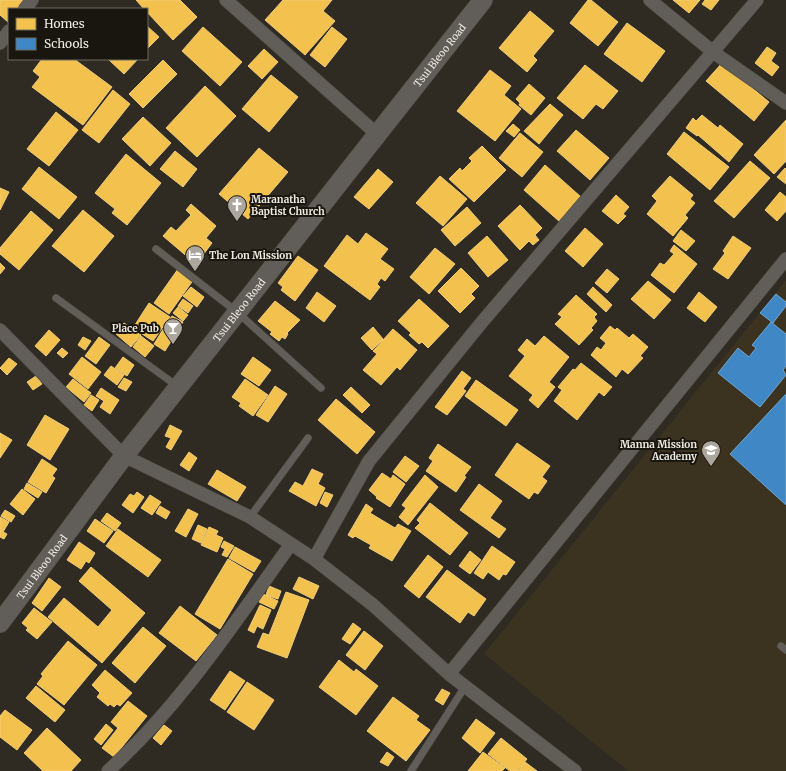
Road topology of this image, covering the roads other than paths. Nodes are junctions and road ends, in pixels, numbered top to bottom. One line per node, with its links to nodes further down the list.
1 (32, 0): 6 (street)
2 (226, 0): 11 (street)
3 (483, 0): 11 (street, Tsui Bleoo Road)
4 (650, 0): 9 (street)
5 (757, 0): 9 (street)
6 (26, 8)
7 (8, 32): 8 (street)
8 (0, 43)
9 (713, 52): 10 (street); 23 (street)
10 (786, 103)
11 (378, 135): 15 (street, Tsui Bleoo Road)
12 (156, 249): 15 (lane)
13 (786, 259): 25 (street)
14 (56, 298): 17 (lane)
15 (237, 312): 17 (street, Tsui Bleoo Road); 18 (lane)
16 (0, 330): 20 (street)
17 (179, 387): 20 (street, Tsui Bleoo Road)
18 (321, 388)
19 (308, 438): 21 (lane)
20 (124, 456): 21 (street); 24 (street, Tsui Bleoo Road)
21 (250, 517): 22 (street)
22 (291, 544): 23 (street); 27 (street)
23 (314, 559): 25 (street)
24 (0, 623)
25 (449, 674): 26 (street)
26 (466, 685): 28 (lane); 29 (street)
27 (108, 771)
28 (411, 771)
29 (575, 771)

